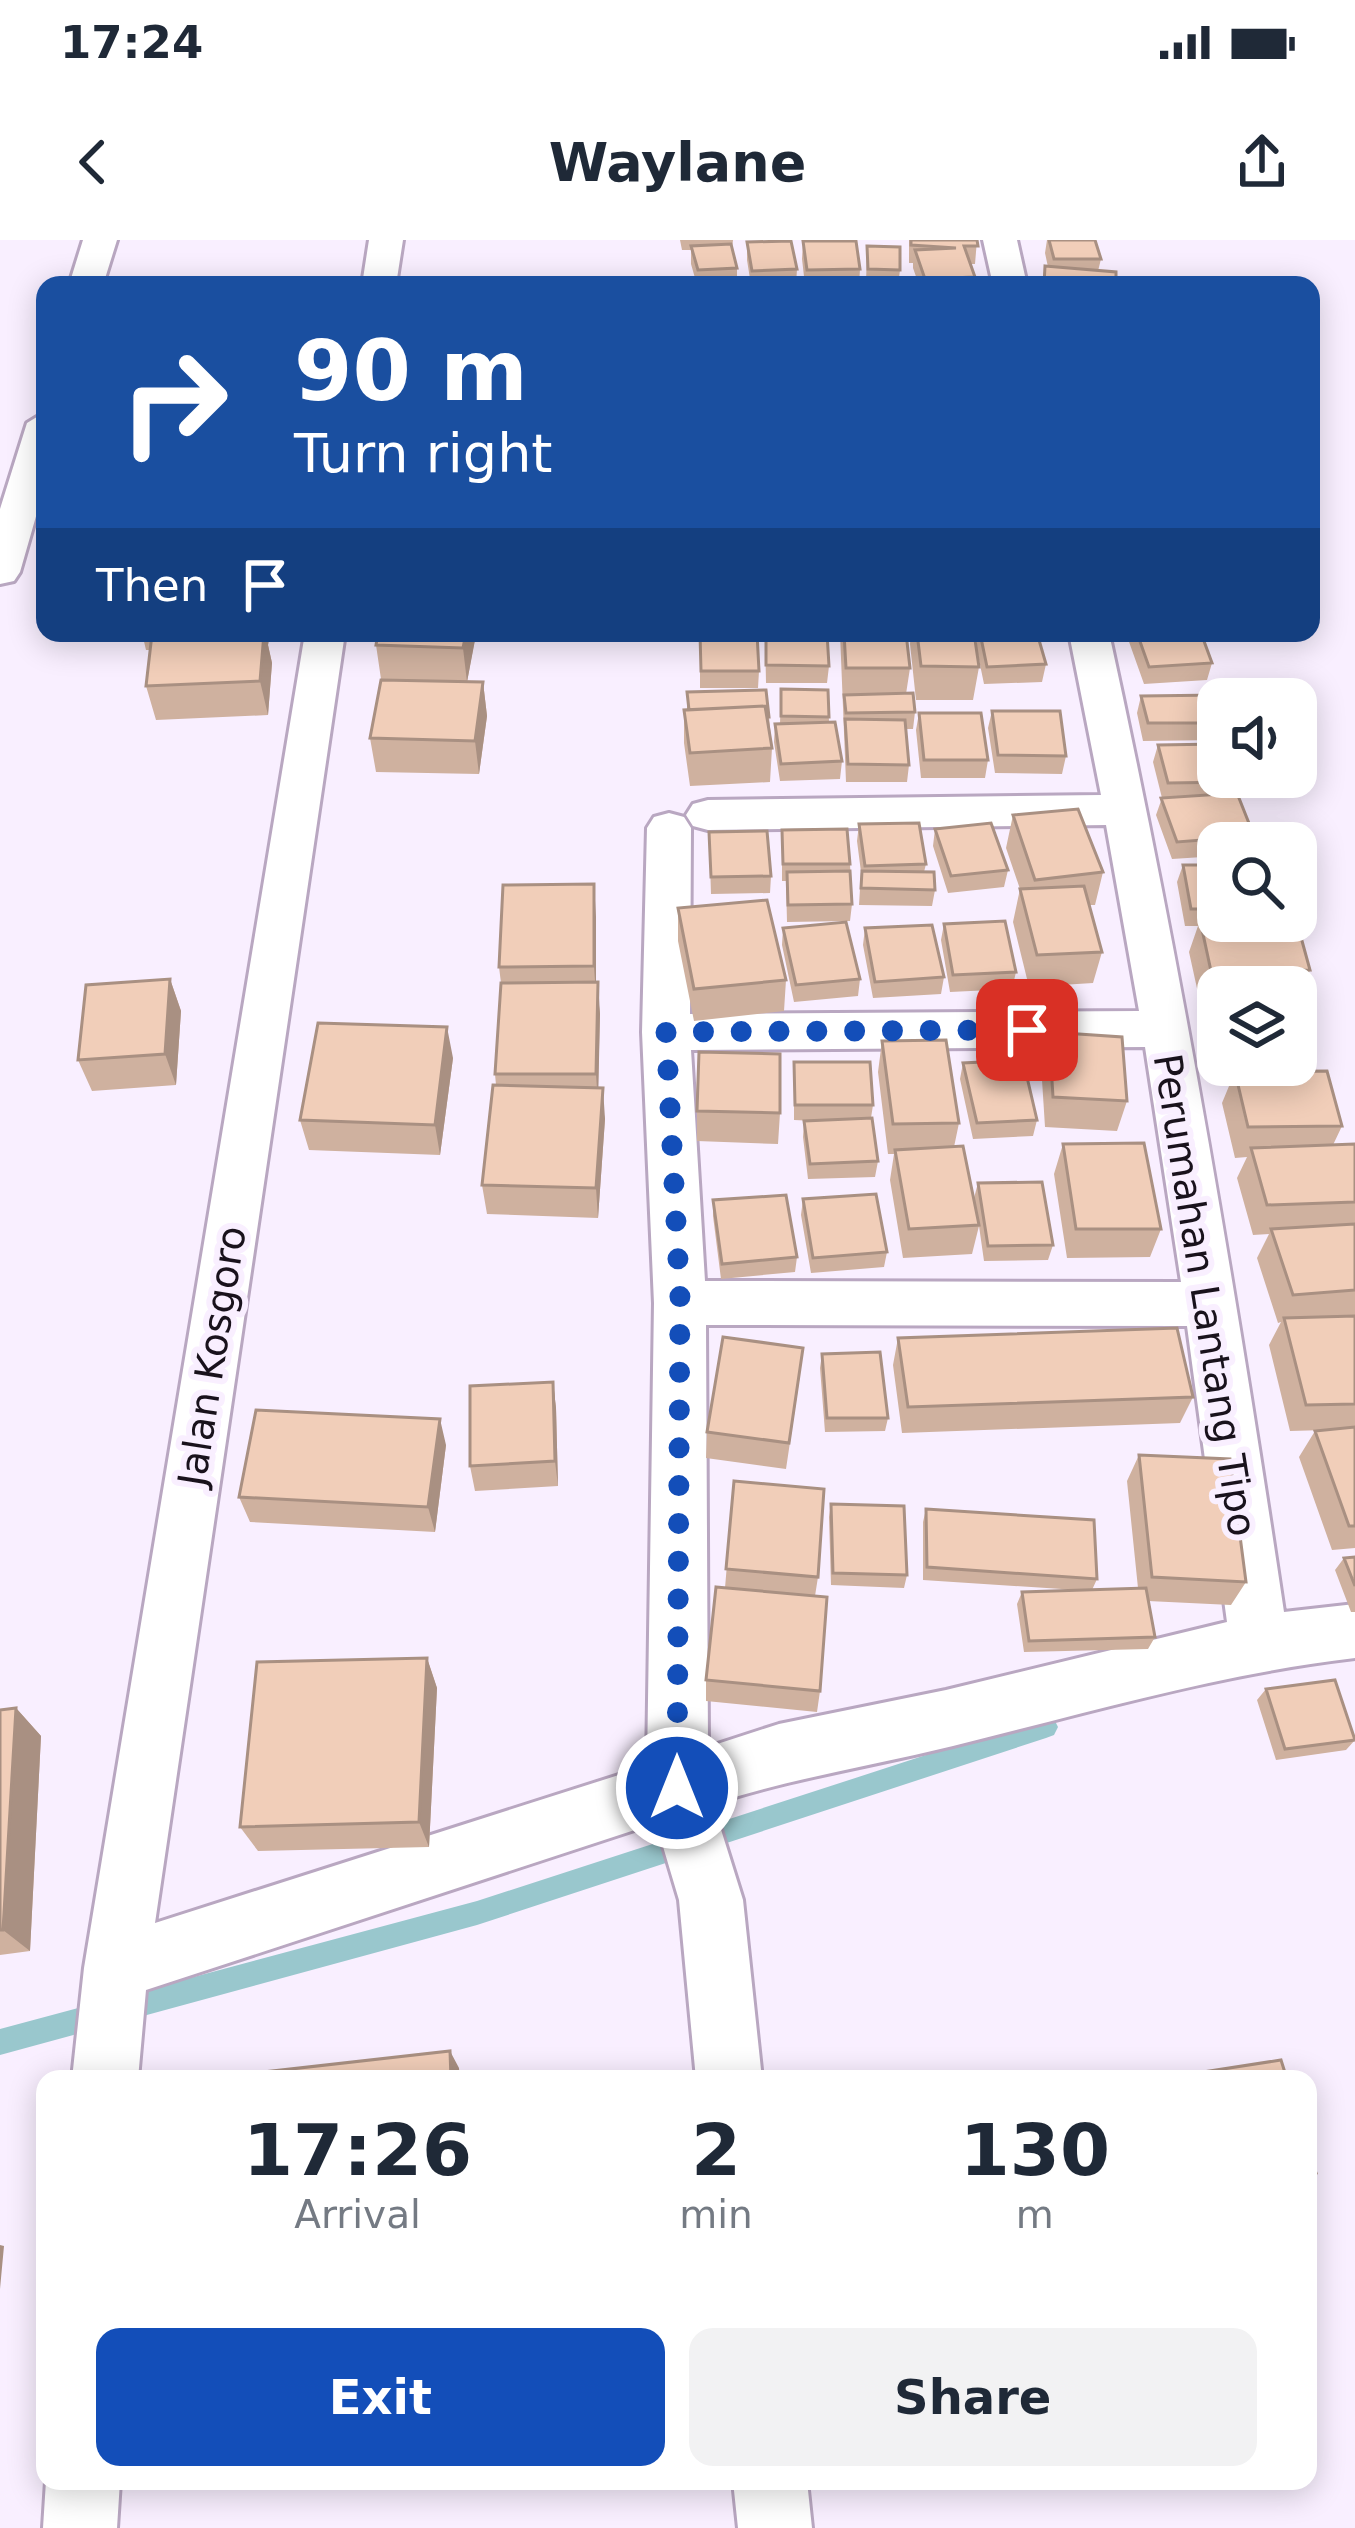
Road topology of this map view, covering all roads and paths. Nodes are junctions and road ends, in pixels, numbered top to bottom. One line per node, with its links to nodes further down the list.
1 (100, 240): 4 (street)
2 (386, 240): 5 (street)
3 (1000, 240): 6 (street)
4 (89, 276)
5 (380, 276)
6 (1008, 276)
7 (36, 453): 8 (street)
8 (0, 572)
9 (324, 642): 19 (street, Jalan Kosgoro)
10 (1091, 642): 11 (street, Perumahan Lantang Tipo)
11 (1127, 811): 12 (street, Perumahan Lantang Tipo); 13 (street)
12 (1162, 1029): 13 (street); 15 (street, Perumahan Lantang Tipo)
13 (666, 1032): 14 (street)
14 (680, 1303): 15 (street); 18 (street)
15 (1213, 1304): 17 (street, Perumahan Lantang Tipo)
16 (1355, 1631): 17 (street)
17 (1258, 1642): 18 (street)
18 (677, 1791): 19 (street); 21 (street)
19 (116, 1972): 20 (street, Jalan Kosgoro)
20 (106, 2070)
21 (728, 2070)
22 (82, 2490): 24 (street)
23 (771, 2490): 25 (street)
24 (80, 2528)
25 (775, 2528)

